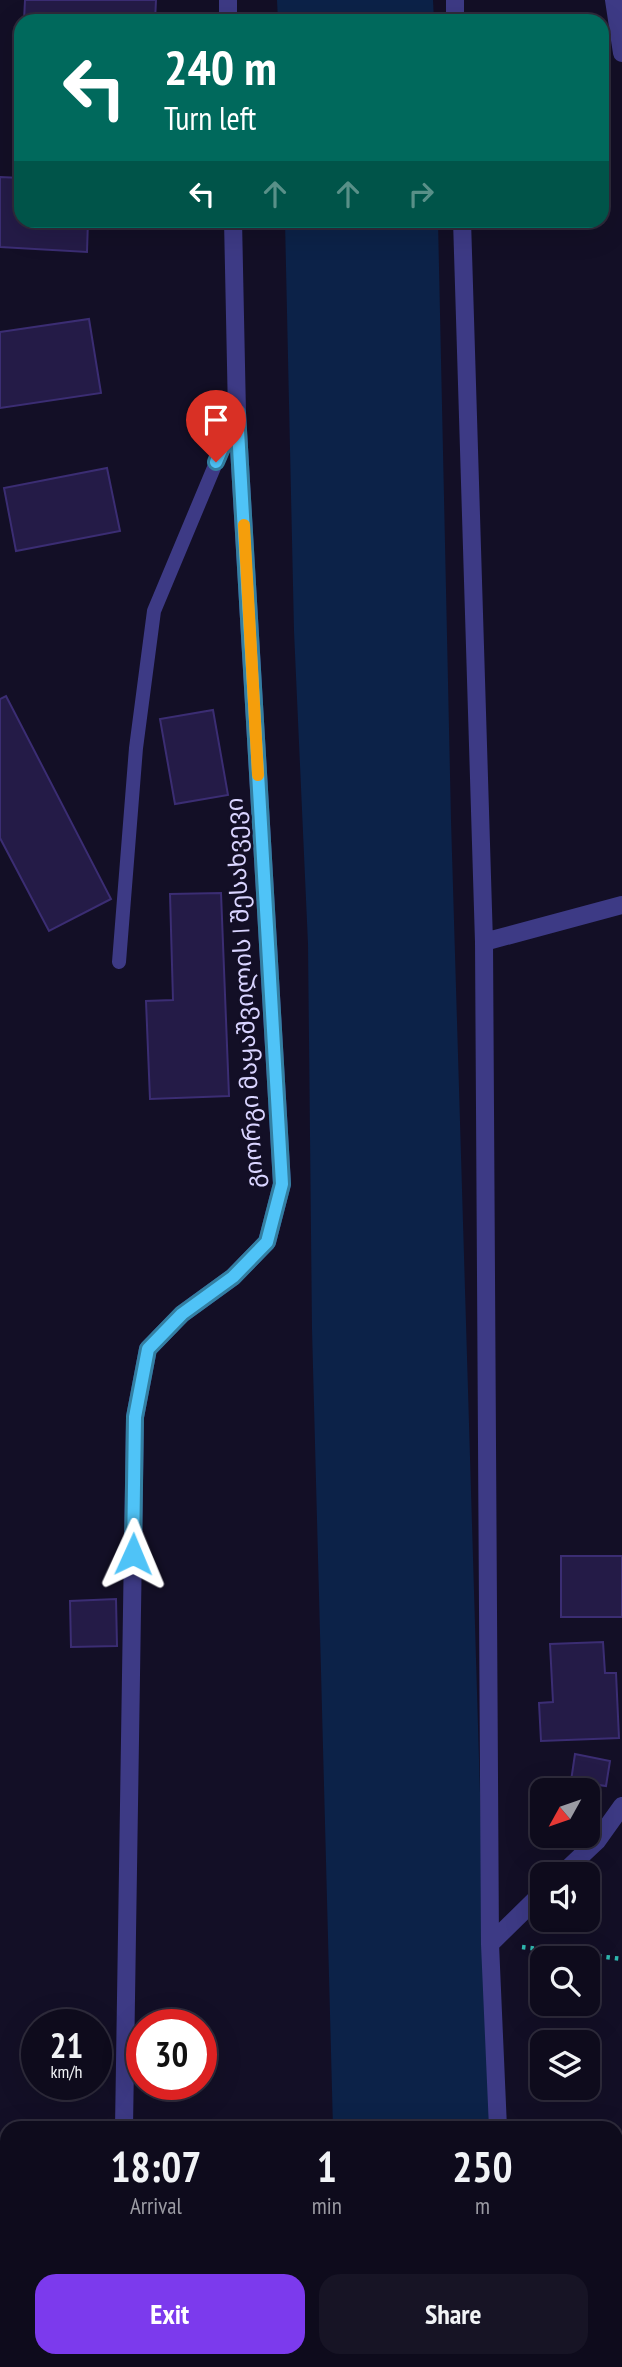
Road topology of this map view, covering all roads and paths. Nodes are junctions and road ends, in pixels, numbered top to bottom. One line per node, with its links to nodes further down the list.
1 (614, 0): 2 (street)
2 (622, 52)
3 (233, 228): 5 (street, გიორგი მაყაშვილის I შესახვევი)
4 (462, 228): 7 (street)
5 (237, 413): 8 (lane); 14 (street, გიორგი მაყაშვილის I შესახვევი)
6 (622, 905): 7 (street)
7 (484, 942): 12 (street)
8 (120, 962)
9 (622, 1806): 10 (street)
10 (575, 1862)
11 (530, 1905): 12 (street)
12 (490, 1944): 13 (path); 15 (street)
13 (622, 1959)
14 (124, 2121)
15 (498, 2121)

